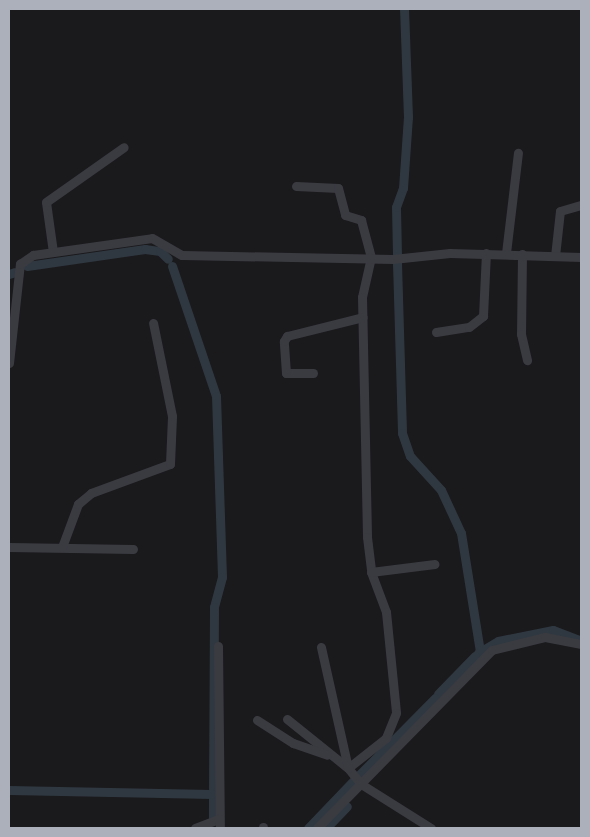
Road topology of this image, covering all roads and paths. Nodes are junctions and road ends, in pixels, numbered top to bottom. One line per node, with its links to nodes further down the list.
1 (124, 147): 5 (street)
2 (518, 153): 7 (street)
3 (296, 186): 11 (street)
4 (581, 205): 9 (street)
5 (53, 252): 11 (street); 16 (street)
6 (486, 254): 7 (street); 11 (street); 14 (street)
7 (506, 254): 8 (street)
8 (522, 254): 9 (street); 15 (street)
9 (555, 256): 10 (street)
10 (581, 257)
11 (371, 258): 12 (street)
12 (363, 317): 17 (street); 22 (street)
13 (154, 323): 19 (street)
14 (436, 332)
15 (527, 360)
16 (9, 363)
17 (313, 373)
18 (9, 547): 19 (street)
19 (62, 547): 20 (street)
20 (133, 549)
21 (434, 564): 22 (street)
22 (371, 572): 29 (street)
23 (581, 644): 30 (street)
24 (218, 646): 31 (street)
25 (320, 647): 29 (street)
26 (287, 719): 28 (street)
27 (257, 720): 28 (street)
28 (334, 758): 29 (street)
29 (348, 768): 30 (street)
30 (361, 784): 33 (street); 34 (street)
31 (220, 824): 32 (street)
32 (195, 828)
33 (317, 828)
34 (431, 828)

